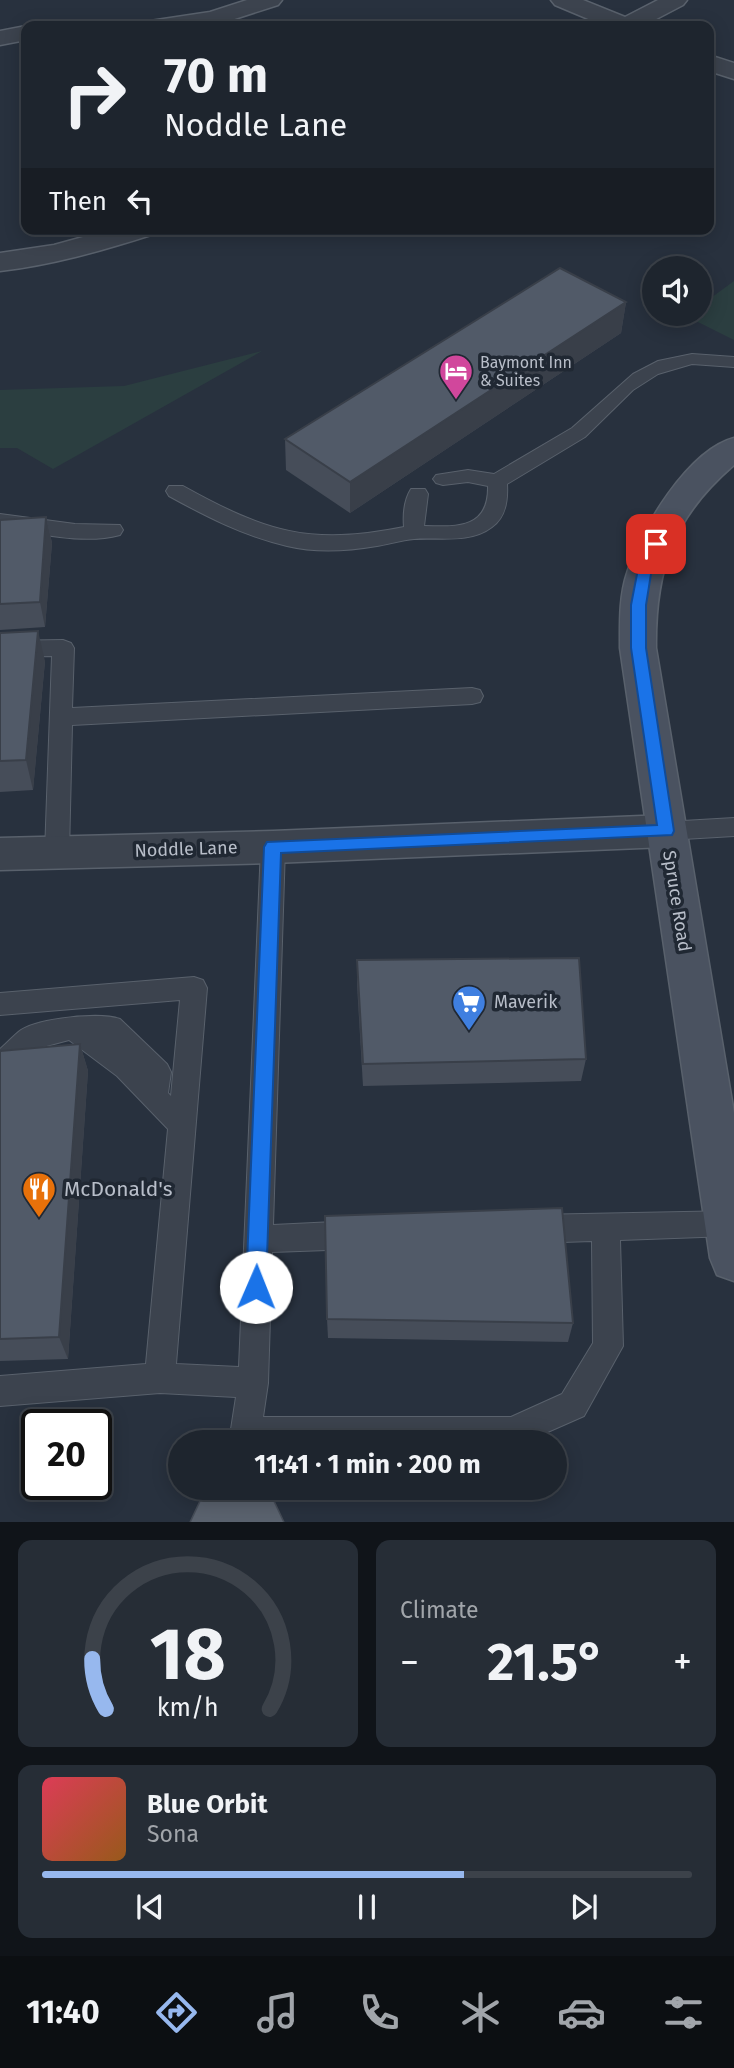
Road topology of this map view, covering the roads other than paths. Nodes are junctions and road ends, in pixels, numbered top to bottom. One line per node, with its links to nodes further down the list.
1 (270, 0): 4 (street)
2 (564, 0): 5 (street)
3 (676, 0): 6 (street)
4 (197, 21)
5 (613, 21)
6 (635, 21)
7 (21, 34): 8 (street)
8 (0, 38)
9 (714, 64): 10 (street)
10 (734, 72)
11 (123, 235): 12 (street)
12 (0, 262)
13 (734, 362): 16 (lane)
14 (734, 448): 26 (main road, Spruce Road)
15 (443, 479): 16 (lane)
16 (497, 481): 21 (lane)
17 (176, 491): 21 (lane)
18 (418, 494): 21 (lane)
19 (0, 521): 20 (lane)
20 (113, 530)
21 (414, 532)
22 (0, 649): 24 (lane)
23 (472, 696): 24 (lane)
24 (61, 717): 28 (lane)
25 (734, 827): 26 (lane)
26 (666, 831): 27 (street, Noddle Lane); 33 (main road, Spruce Road)
27 (273, 847): 28 (street, Noddle Lane); 37 (lane)
28 (57, 853): 29 (street, Noddle Lane)
29 (0, 854)
30 (0, 1004): 32 (lane)
31 (0, 1066): 32 (lane)
32 (182, 1125): 39 (lane)
33 (725, 1140): 38 (main road, Spruce Road)
34 (606, 1226): 35 (lane); 38 (lane); 43 (lane)
35 (503, 1230)
36 (380, 1234): 37 (lane)
37 (257, 1239): 40 (lane)
38 (731, 1240)
39 (160, 1378): 40 (lane); 41 (lane)
40 (253, 1383): 42 (lane)
41 (0, 1391)
42 (246, 1430)
43 (517, 1430)
44 (230, 1500): 46 (main road)
45 (244, 1500): 47 (main road)
46 (218, 1522)
47 (256, 1522)

